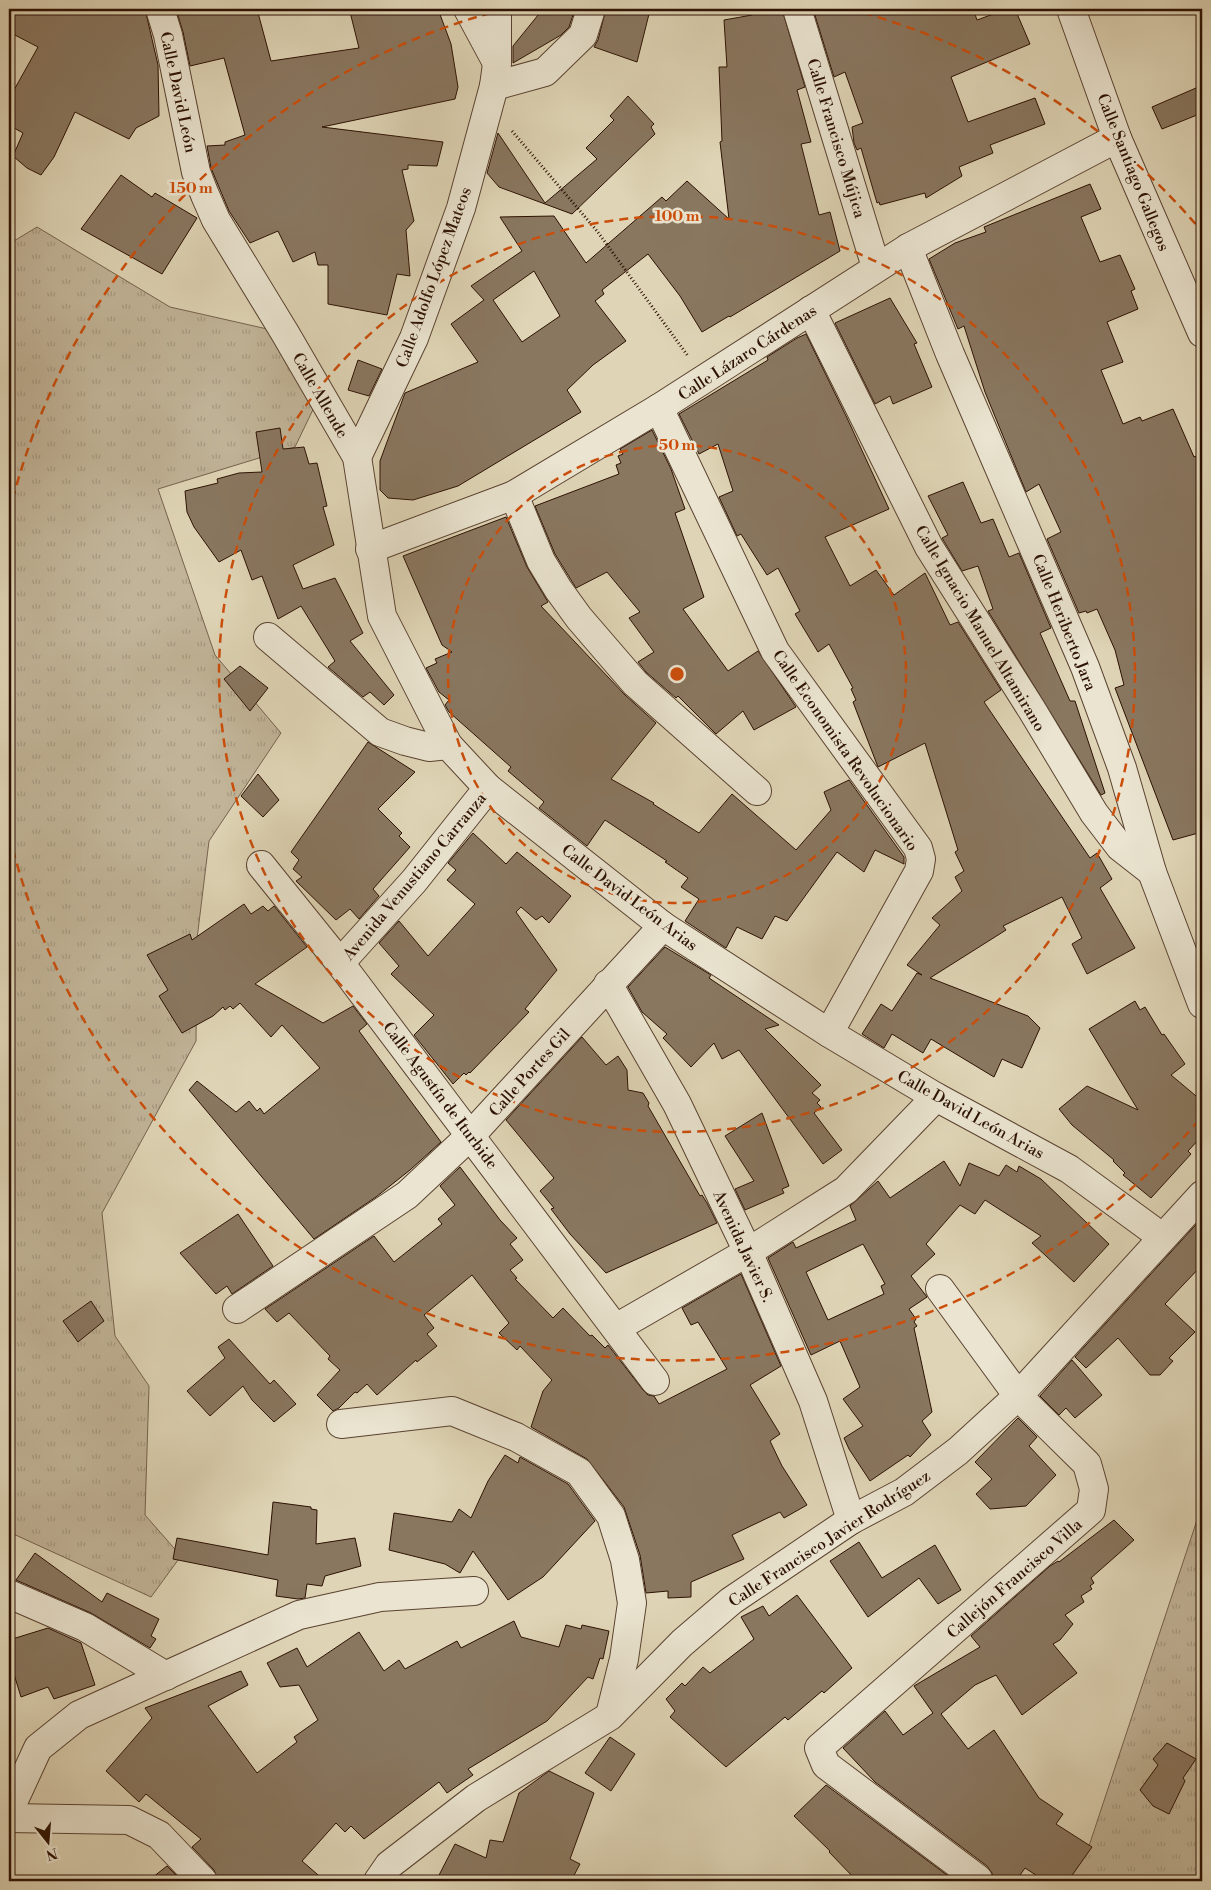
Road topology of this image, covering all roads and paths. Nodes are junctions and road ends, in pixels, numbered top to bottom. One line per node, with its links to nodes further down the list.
1 (160, 9): 12 (street, Calle David León)
2 (468, 9): 7 (street)
3 (591, 9): 7 (street)
4 (797, 9): 10 (street, Calle Francisco Mújica)
5 (1071, 9): 8 (street, Calle Santiago Gallegos)
6 (502, 12): 7 (street, Calle Adolfo López Mateos)
7 (494, 84): 14 (path); 16 (street, Calle Adolfo López Mateos)
8 (1117, 138): 9 (street, Calle Lázaro Cárdenas); 13 (street, Calle Santiago Gallegos)
9 (908, 248): 10 (street, Calle Lázaro Cárdenas); 24 (street, Calle Heriberto Jara)
10 (876, 267): 11 (street, Calle Lázaro Cárdenas)
11 (811, 310): 14 (street, Calle Lázaro Cárdenas); 24 (street, Calle Ignacio Manuel Altamirano)
12 (285, 333): 16 (street, Calle Allende)
13 (1202, 333)
14 (705, 379): 15 (street, Calle Lázaro Cárdenas)
15 (659, 408): 17 (street, Calle Lázaro Cárdenas); 29 (street, Calle Economista Revolucionario)
16 (357, 457): 18 (street, Calle David León Arias)
17 (514, 495): 18 (street, Calle Lázaro Cárdenas); 22 (street)
18 (370, 549): 20 (street, Calle David León Arias)
19 (268, 638): 20 (street)
20 (448, 745): 21 (street, Calle David León Arias)
21 (488, 788): 25 (street, Calle David León Arias); 26 (street, Avenida Venustiano Carranza)
22 (757, 791)
23 (261, 865): 26 (street, Calle Agustín de Iturbide)
24 (1152, 872): 28 (street, Calle Heriberto Jara)
25 (663, 926): 27 (street, Calle Portes Gil); 29 (street, Calle David León Arias)
26 (340, 963): 31 (street, Calle Agustín de Iturbide)
27 (608, 984): 31 (street, Calle Portes Gil); 34 (street, Avenida Javier S.)
28 (1202, 1004)
29 (829, 1033): 30 (street, Calle David León Arias)
30 (936, 1097): 33 (street, Calle David León Arias); 34 (street)
31 (471, 1135): 36 (street, Calle Portes Gil); 37 (street, Calle Agustín de Iturbide)
32 (1202, 1195): 33 (street, Calle Francisco Javier Rodríguez)
33 (1162, 1237): 39 (street, Calle Francisco Javier Rodríguez)
34 (748, 1252): 37 (street); 41 (street, Avenida Javier S.)
35 (940, 1289): 39 (street, Callejón Francisco Villa)
36 (237, 1309)
37 (616, 1328): 38 (street, Calle Agustín de Iturbide)
38 (655, 1381)
39 (1018, 1396): 41 (street, Calle Francisco Javier Rodríguez); 48 (street, Callejón Francisco Villa)
40 (341, 1424): 45 (street)
41 (851, 1520): 45 (street, Calle Francisco Javier Rodríguez)
42 (474, 1591): 44 (street)
43 (9, 1594): 44 (street)
44 (166, 1676): 46 (street)
45 (610, 1716): 50 (street, Calle Francisco Javier Rodríguez)
46 (9, 1811)
47 (9, 1818): 49 (street)
48 (978, 1879)
49 (203, 1881)
50 (378, 1881)

